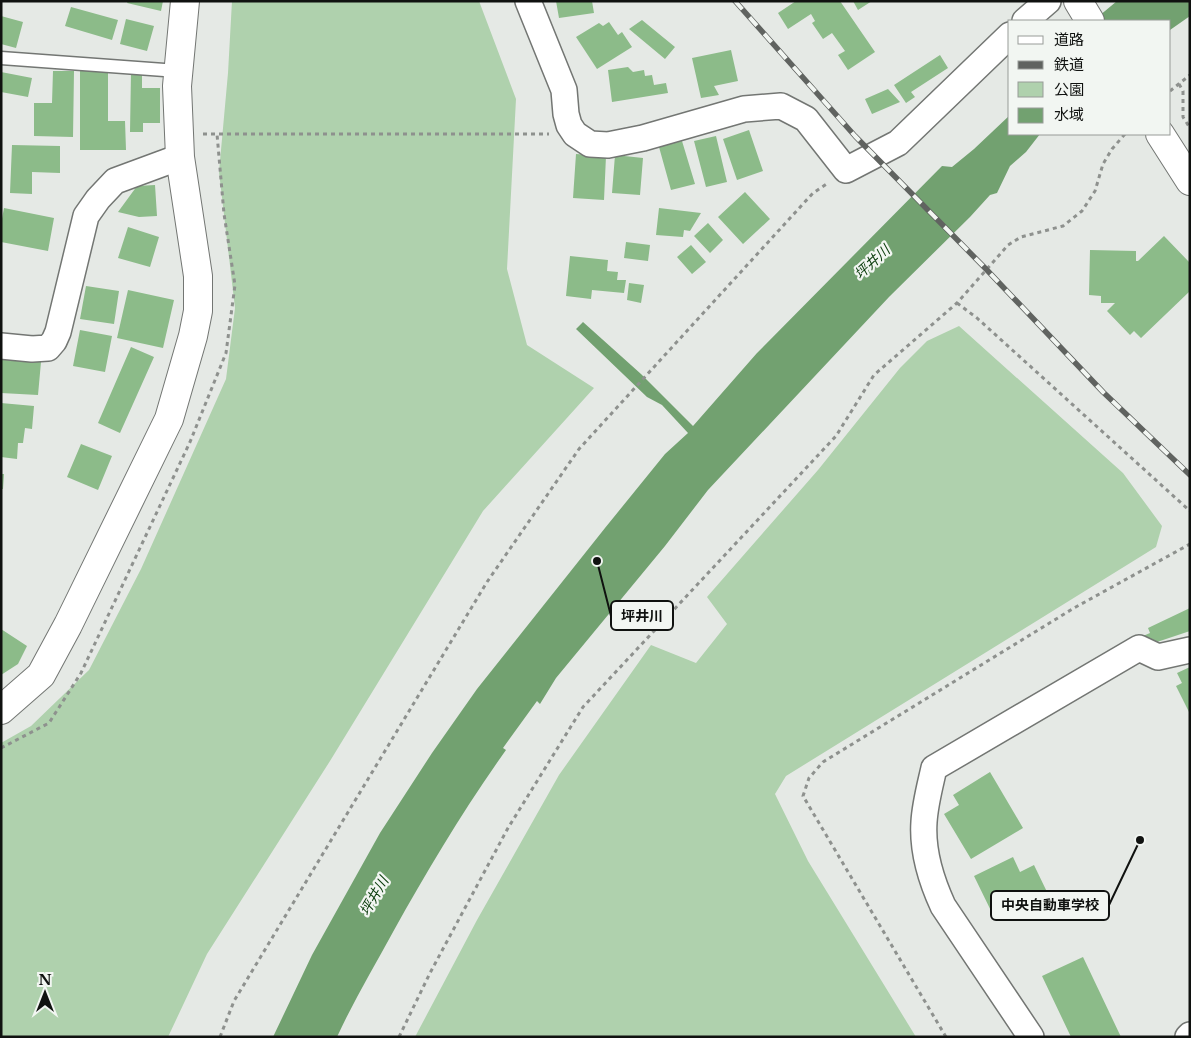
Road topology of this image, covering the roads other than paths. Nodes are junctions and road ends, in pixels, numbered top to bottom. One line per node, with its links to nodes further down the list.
1 (185, 1): 9 (street)
2 (528, 1): 7 (street)
3 (1048, 1): 5 (street)
4 (1078, 1): 6 (street)
5 (1026, 20)
6 (1089, 20)
7 (1008, 37)
8 (1, 58): 9 (lane)
9 (178, 71): 11 (street)
10 (1161, 135): 12 (street)
11 (180, 145): 13 (street); 15 (street)
12 (1190, 181)
13 (1, 346)
14 (1190, 650): 16 (street)
15 (1, 710)
16 (1031, 1037)

